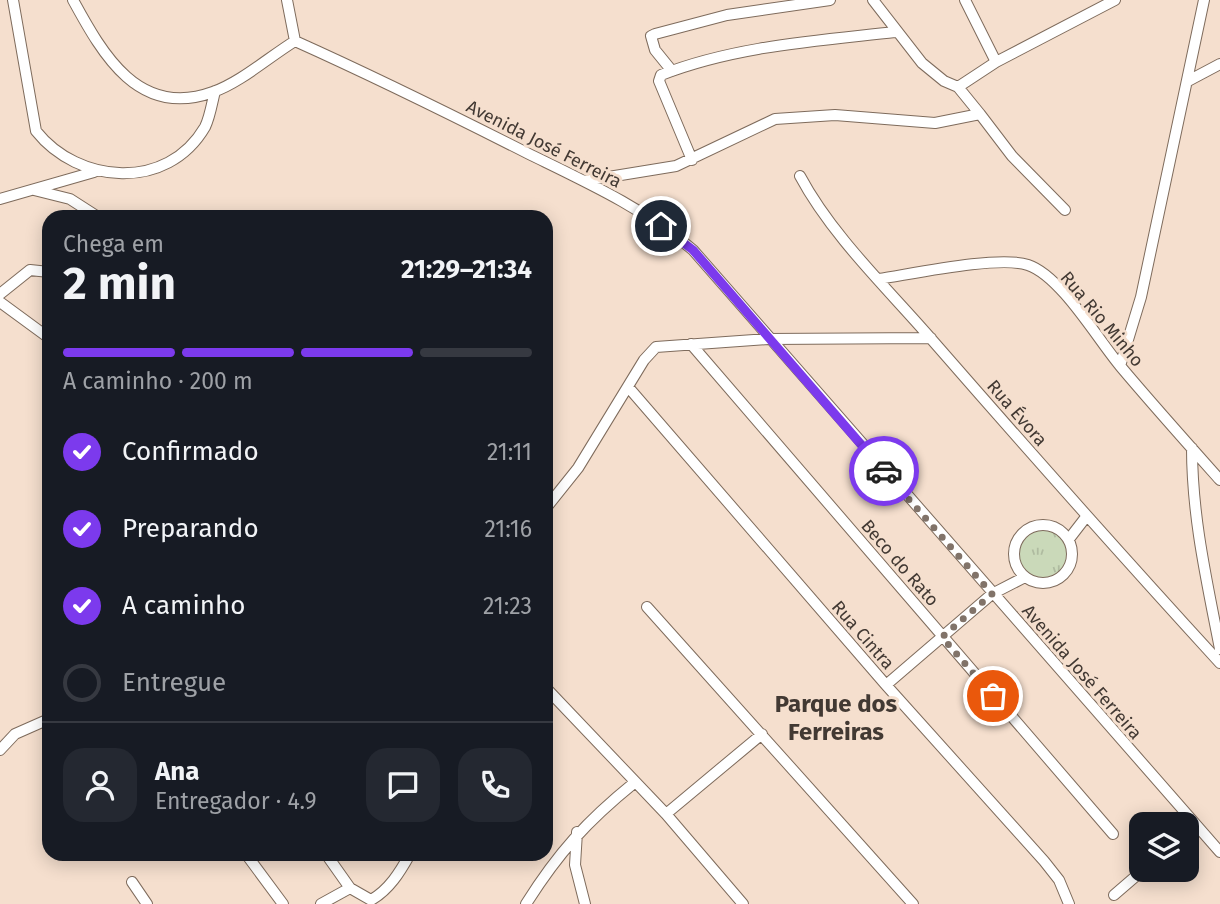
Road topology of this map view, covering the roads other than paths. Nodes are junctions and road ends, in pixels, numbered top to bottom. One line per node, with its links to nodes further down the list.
1 (13, 0): 20 (street)
2 (73, 0): 17 (street)
3 (287, 0): 11 (street)
4 (830, 0): 14 (street)
5 (873, 0): 10 (street)
6 (965, 0): 12 (street)
7 (1115, 0): 9 (street)
8 (1203, 0): 15 (street)
9 (1103, 3): 12 (street)
10 (895, 32): 14 (street); 16 (street)
11 (295, 41): 17 (street); 22 (street, Avenida José Ferreira)
12 (996, 61): 16 (street)
13 (1220, 64): 15 (street)
14 (672, 71): 19 (street)
15 (1188, 81): 35 (street)
16 (958, 87): 18 (street)
17 (215, 91): 20 (street)
18 (980, 114): 19 (street); 26 (street)
19 (692, 160): 22 (street)
20 (94, 172): 23 (street)
21 (800, 176): 28 (street, Rua Évora)
22 (584, 181): 33 (street, Avenida José Ferreira)
23 (33, 190): 24 (street); 25 (street)
24 (0, 199)
25 (88, 210)
26 (1065, 210)
27 (42, 271): 29 (street)
28 (879, 279): 32 (street, Rua Évora); 35 (street, Rua Rio Minho)
29 (0, 294)
30 (0, 302): 31 (street)
31 (42, 333)
32 (930, 338): 33 (street); 40 (street, Rua Évora)
33 (768, 340): 34 (street); 43 (street, Avenida José Ferreira)
34 (691, 344): 36 (street); 45 (street, Beco do Rato)
35 (1120, 366): 37 (street, Rua Rio Minho)
36 (629, 388): 39 (street); 48 (street, Rua Cintra)
37 (1192, 448): 38 (street, Rua Rio Minho); 46 (street)
38 (1220, 480)
39 (553, 499)
40 (1086, 517): 41 (street); 47 (street, Rua Évora)
41 (1069, 539): 42 (street); 42 (street)
42 (1025, 577): 43 (street)
43 (992, 594): 45 (street); 54 (street, Avenida José Ferreira)
44 (647, 607): 51 (street)
45 (942, 637): 48 (street); 58 (street, Beco do Rato)
46 (1220, 649)
47 (1220, 663)
48 (886, 685): 75 (street, Rua Cintra)
49 (553, 699): 53 (street)
50 (42, 722): 52 (street)
51 (762, 734): 55 (street); 74 (street)
52 (0, 750)
53 (634, 783): 55 (street); 57 (street)
54 (1184, 812)
55 (666, 814): 73 (street)
56 (1199, 829): 59 (street, Avenida José Ferreira)
57 (578, 832): 71 (street); 72 (street)
58 (1113, 834)
59 (1220, 852)
60 (251, 861): 69 (street)
61 (331, 861): 65 (street)
62 (405, 861): 67 (street)
63 (132, 882): 68 (street)
64 (1129, 882): 66 (street)
65 (349, 888): 67 (street); 70 (street)
66 (1114, 895)
67 (372, 902)
68 (147, 904)
69 (283, 904)
70 (321, 904)
71 (526, 904)
72 (585, 904)
73 (743, 904)
74 (913, 904)
75 (1069, 904)

